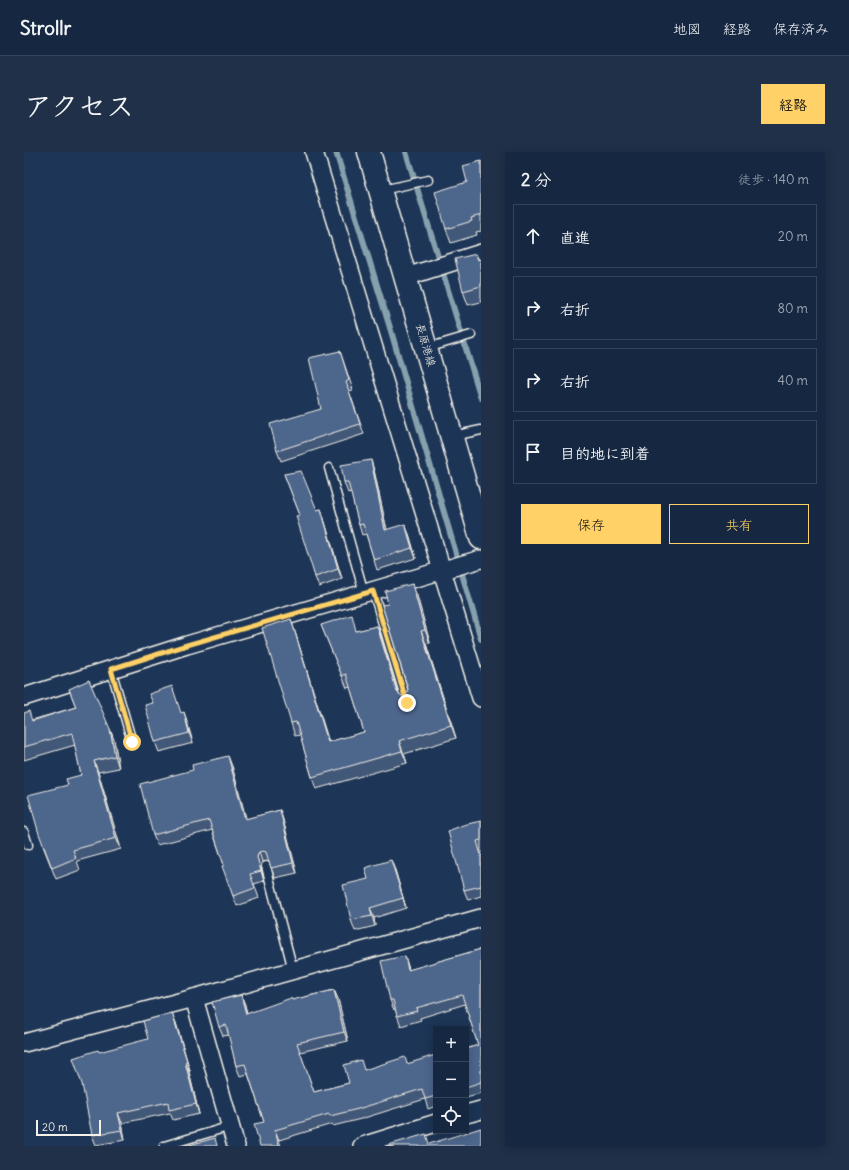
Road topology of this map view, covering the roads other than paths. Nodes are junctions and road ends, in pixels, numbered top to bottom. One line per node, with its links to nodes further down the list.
1 (314, 152): 15 (street)
2 (369, 152): 4 (main road, 長原港線)
3 (428, 180): 4 (lane)
4 (381, 190): 6 (main road, 長原港線)
5 (481, 253): 6 (street)
6 (406, 277): 8 (main road, 長原港線)
7 (471, 335): 8 (lane)
8 (427, 348): 10 (main road, 長原港線)
9 (481, 430): 10 (lane)
10 (452, 437): 12 (main road, 長原港線)
11 (329, 468): 16 (lane)
12 (474, 491): 13 (main road, 長原港線)
13 (481, 538)
14 (481, 559): 15 (street)
15 (443, 570): 16 (street); 19 (street)
16 (368, 592): 17 (street); 20 (lane)
17 (111, 669): 18 (street); 21 (lane)
18 (24, 697)
19 (481, 698)
20 (407, 703)
21 (132, 742)
22 (24, 832): 23 (lane)
23 (28, 845)
24 (266, 866): 26 (lane)
25 (481, 918): 26 (street)
26 (293, 970): 27 (street)
27 (194, 998): 28 (street); 32 (street)
28 (24, 1043)
29 (481, 1110): 30 (street)
30 (469, 1113)
31 (433, 1124): 35 (street)
32 (231, 1126): 33 (lane); 34 (street)
33 (164, 1146)
34 (236, 1146)
35 (362, 1146)

